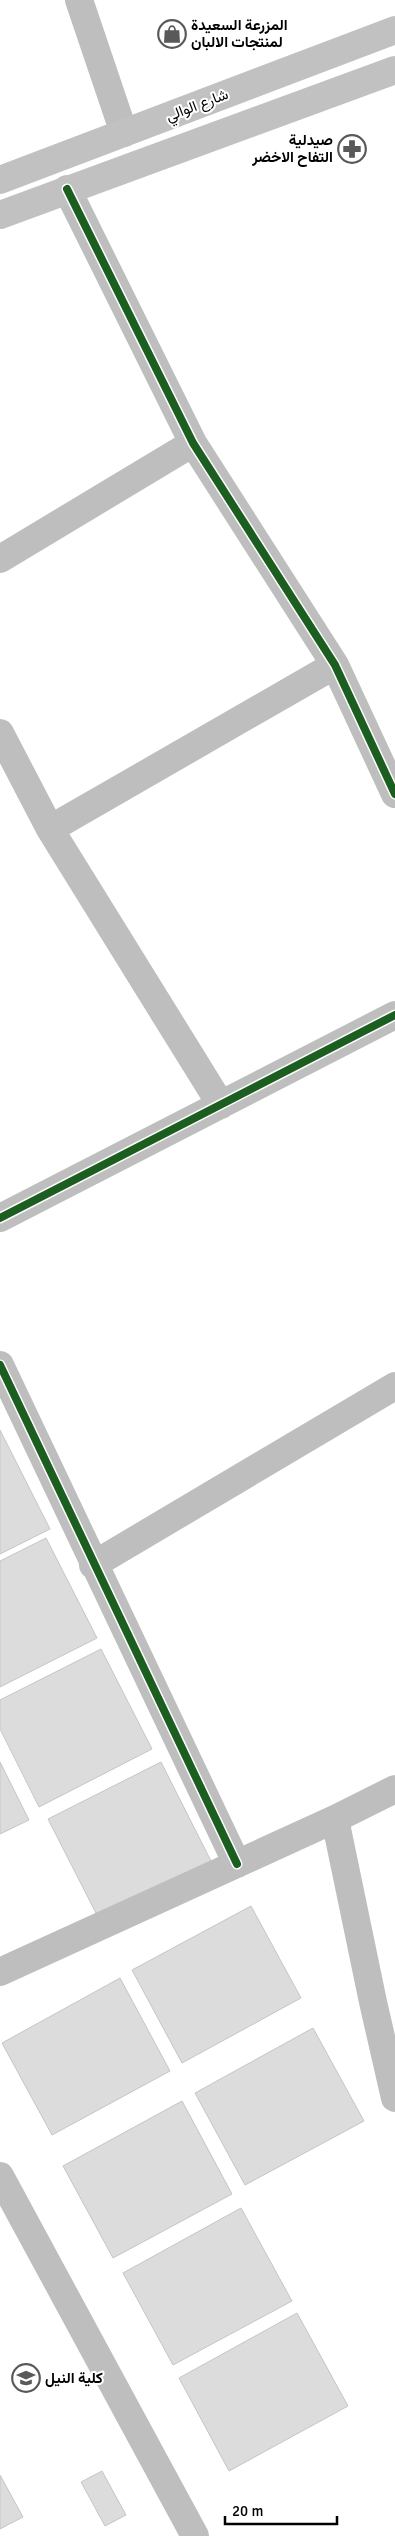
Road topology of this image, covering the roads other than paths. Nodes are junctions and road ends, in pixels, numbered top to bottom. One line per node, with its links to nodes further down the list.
1 (79, 0): 4 (street)
2 (395, 30): 4 (street, شارع الوالي)
3 (395, 70): 6 (street)
4 (124, 133): 5 (street, شارع الوالي)
5 (0, 180)
6 (67, 189): 7 (street); 8 (street)
7 (0, 215)
8 (193, 443): 9 (street); 10 (street)
9 (0, 559)
10 (335, 665): 12 (street); 13 (street)
11 (0, 733): 13 (street)
12 (395, 794)
13 (50, 829): 15 (street)
14 (395, 1016): 15 (street)
15 (221, 1105): 16 (street)
16 (0, 1218)
17 (0, 1365): 19 (street)
18 (395, 1386): 19 (street)
19 (93, 1565): 22 (street)
20 (395, 1789): 21 (street)
21 (335, 1819): 22 (street); 24 (street)
22 (237, 1864): 23 (street)
23 (0, 1972)
24 (395, 2098)
25 (0, 2176): 26 (street)
26 (196, 2536)

